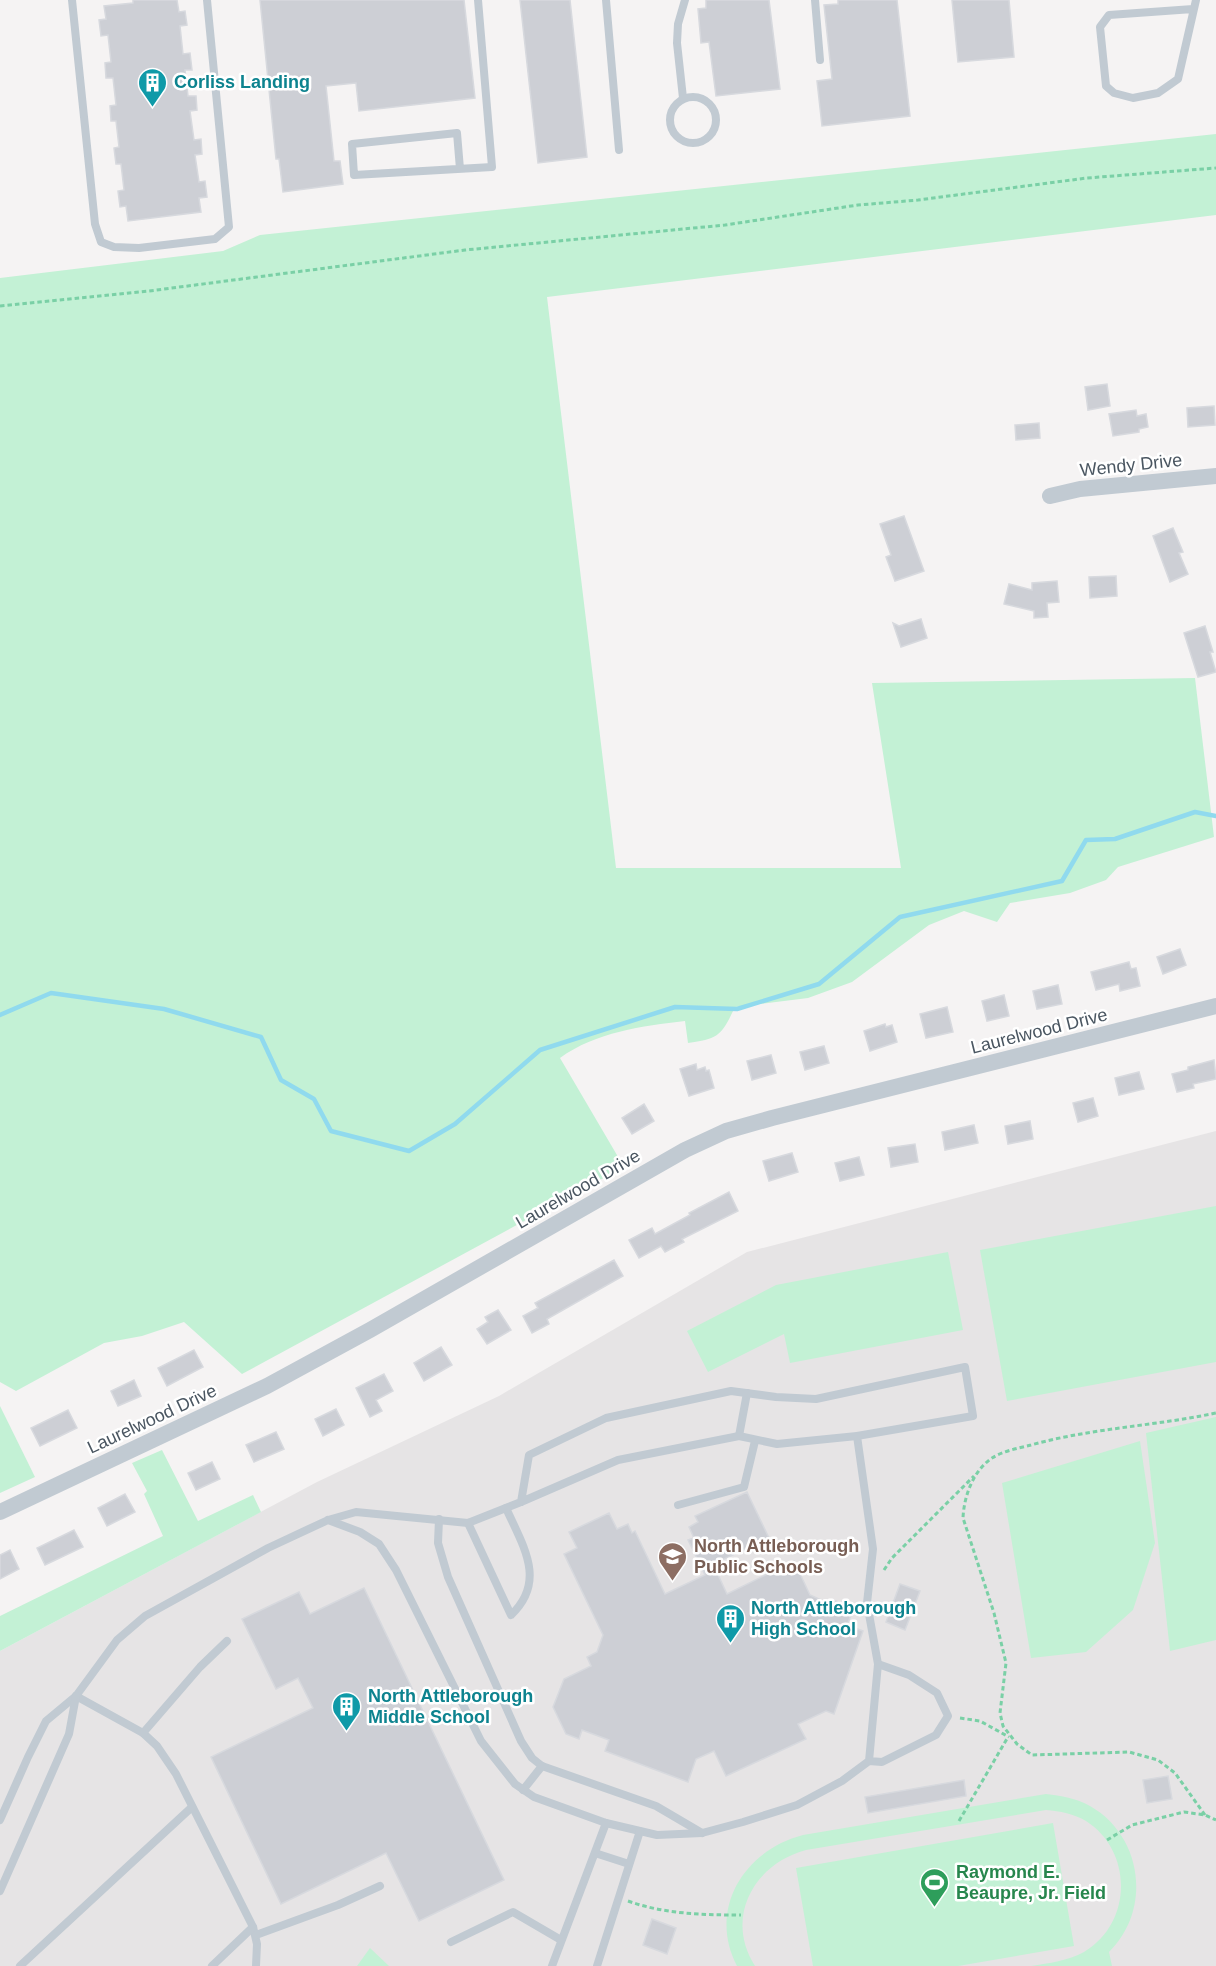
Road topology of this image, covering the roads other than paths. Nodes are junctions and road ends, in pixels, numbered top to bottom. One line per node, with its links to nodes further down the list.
1 (72, 0): 2 (lane)
2 (207, 0)
3 (478, 0): 11 (lane)
4 (606, 0): 10 (lane)
5 (686, 0): 9 (lane)
6 (815, 0): 8 (lane)
7 (1195, 4): 7 (lane)
8 (820, 60)
9 (683, 99): 9 (lane)
10 (619, 150)
11 (460, 169): 11 (lane)
12 (1216, 476): 13 (street, Wendy Drive)
13 (1050, 496)
14 (1216, 1006): 22 (street, Laurelwood Drive)
15 (747, 1393): 16 (lane); 17 (lane); 19 (lane)
16 (739, 1436): 18 (lane); 19 (lane)
17 (856, 1436): 18 (lane); 27 (lane)
18 (755, 1441): 20 (lane)
19 (521, 1502): 21 (lane)
20 (678, 1505)
21 (506, 1508): 25 (lane); 25 (lane)
22 (0, 1512)
23 (439, 1519): 24 (lane); 25 (lane); 31 (lane)
24 (328, 1520): 28 (lane); 32 (lane)
25 (468, 1523)
26 (227, 1641): 29 (lane)
27 (878, 1664): 30 (lane); 30 (lane)
28 (76, 1696): 29 (lane); 34 (lane); 41 (lane)
29 (143, 1733): 33 (lane)
30 (869, 1761): 37 (lane)
31 (542, 1766): 32 (lane); 37 (lane)
32 (523, 1790): 35 (lane)
33 (192, 1807): 42 (lane); 45 (lane)
34 (0, 1820)
35 (606, 1822): 36 (lane); 38 (lane)
36 (640, 1831): 37 (lane); 39 (lane)
37 (702, 1833)
38 (595, 1853): 39 (lane); 43 (lane)
39 (629, 1864): 49 (lane)
40 (380, 1886): 42 (lane)
41 (0, 1891)
42 (254, 1931): 46 (lane); 47 (lane)
43 (561, 1940): 44 (lane); 48 (lane)
44 (451, 1942)
45 (20, 1966)
46 (212, 1966)
47 (256, 1966)
48 (552, 1966)
49 (597, 1966)

